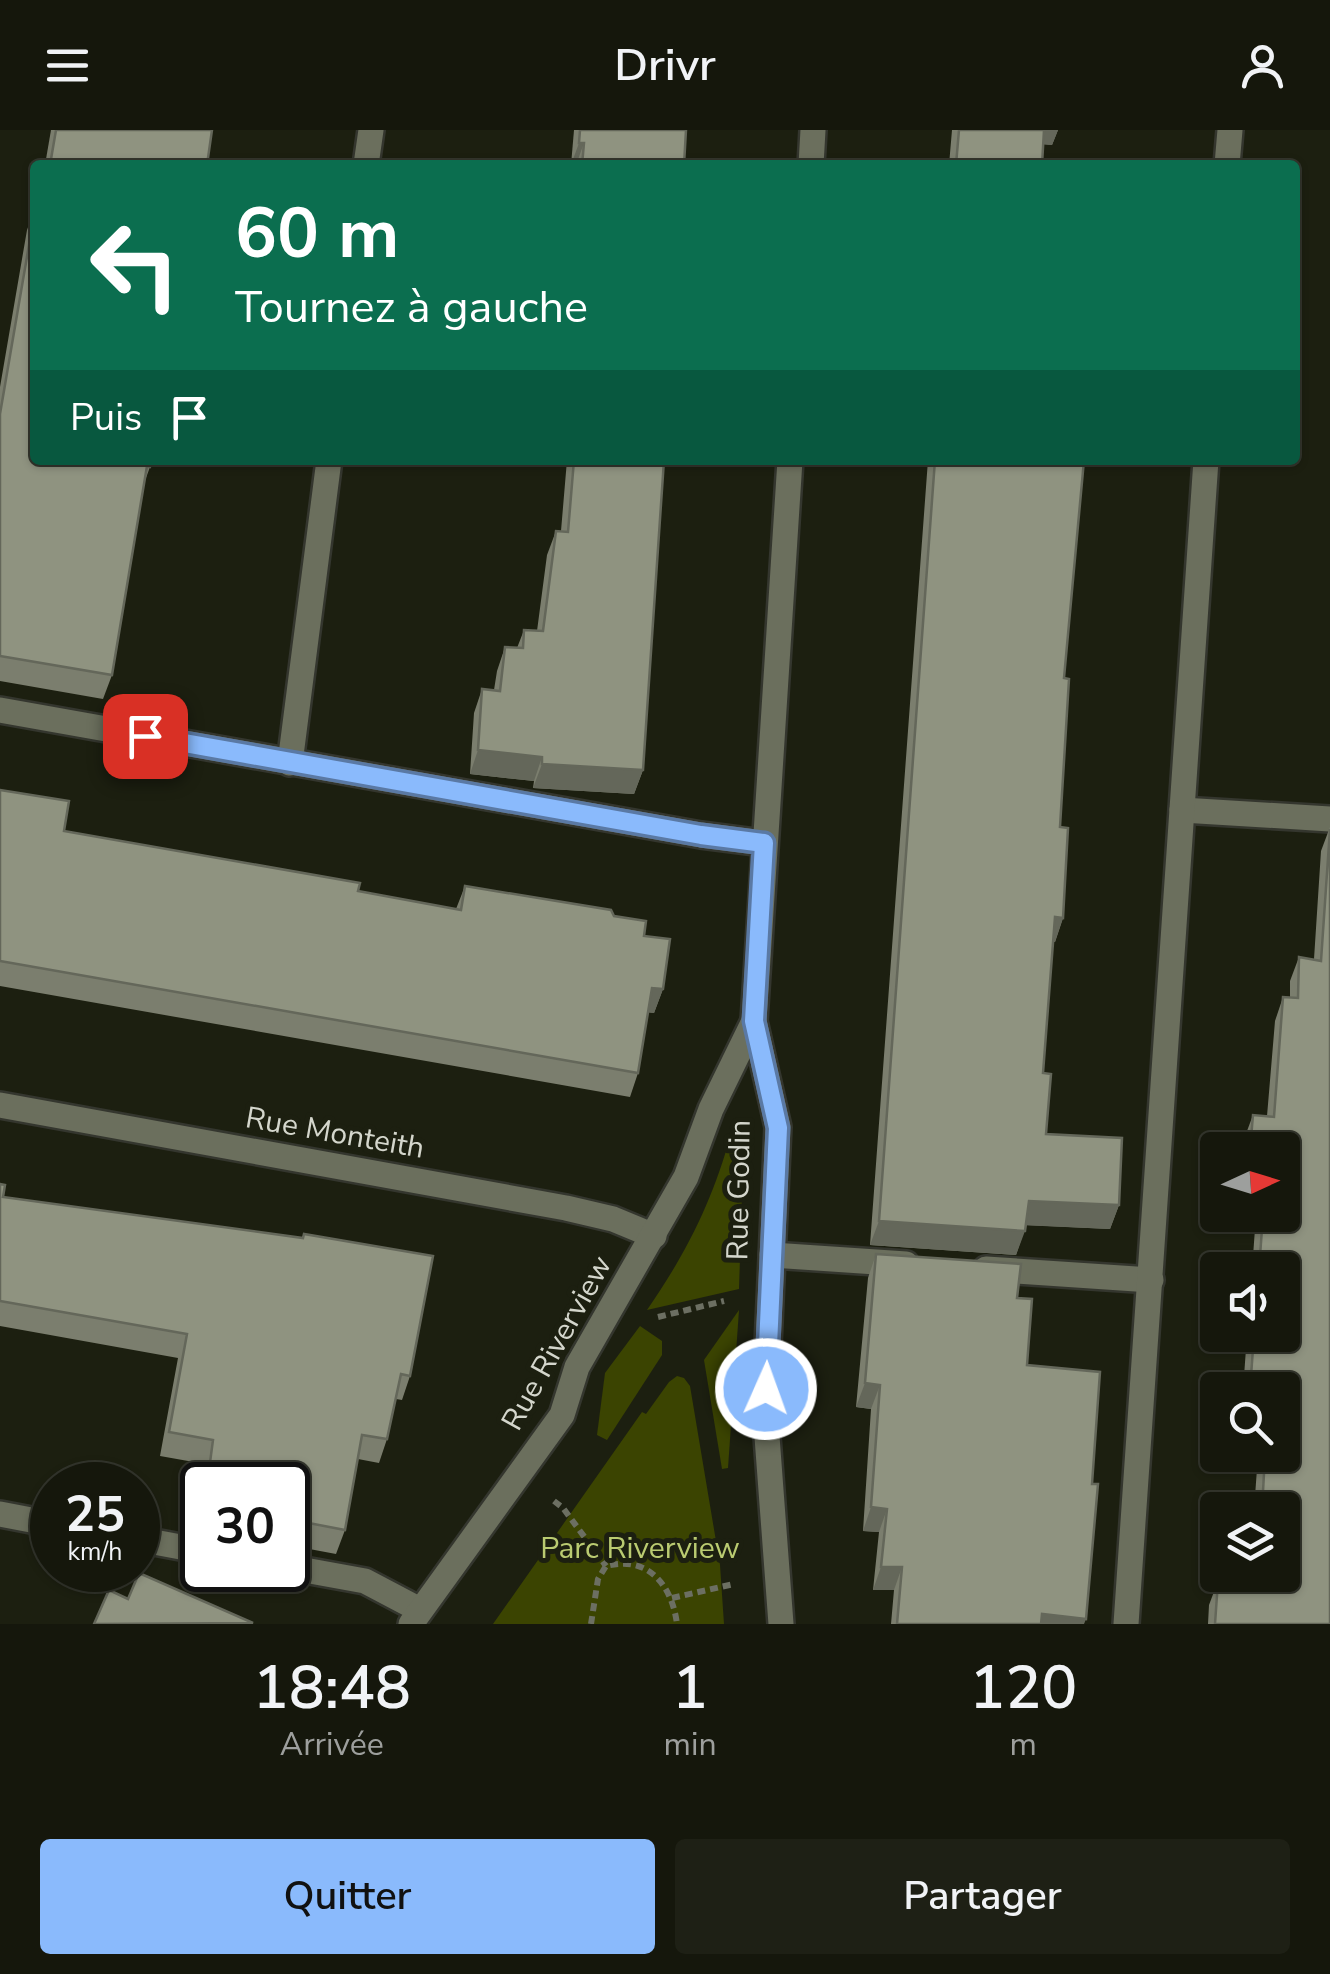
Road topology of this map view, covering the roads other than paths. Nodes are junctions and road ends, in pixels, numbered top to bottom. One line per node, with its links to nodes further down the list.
1 (371, 130): 4 (street)
2 (814, 130): 5 (street)
3 (1230, 130): 6 (street)
4 (367, 160)
5 (811, 160)
6 (1228, 160)
7 (327, 465): 11 (street)
8 (790, 465): 14 (street, Rue Godin)
9 (1206, 465): 12 (street)
10 (0, 710): 11 (street)
11 (290, 762): 14 (street)
12 (1182, 810): 13 (street); 21 (street)
13 (1330, 818)
14 (764, 843): 15 (street, Rue Godin)
15 (754, 1021): 17 (street, Rue Riverview); 18 (street, Rue Godin)
16 (0, 1105): 17 (street, Rue Monteith)
17 (654, 1236): 25 (street, Rue Riverview)
18 (772, 1255): 19 (street); 26 (street, Rue Godin)
19 (923, 1266)
20 (961, 1268): 21 (street)
21 (1151, 1280): 27 (street)
22 (0, 1514): 23 (street)
23 (30, 1520)
24 (310, 1571): 25 (street)
25 (416, 1617)
26 (781, 1624)
27 (1126, 1624)

